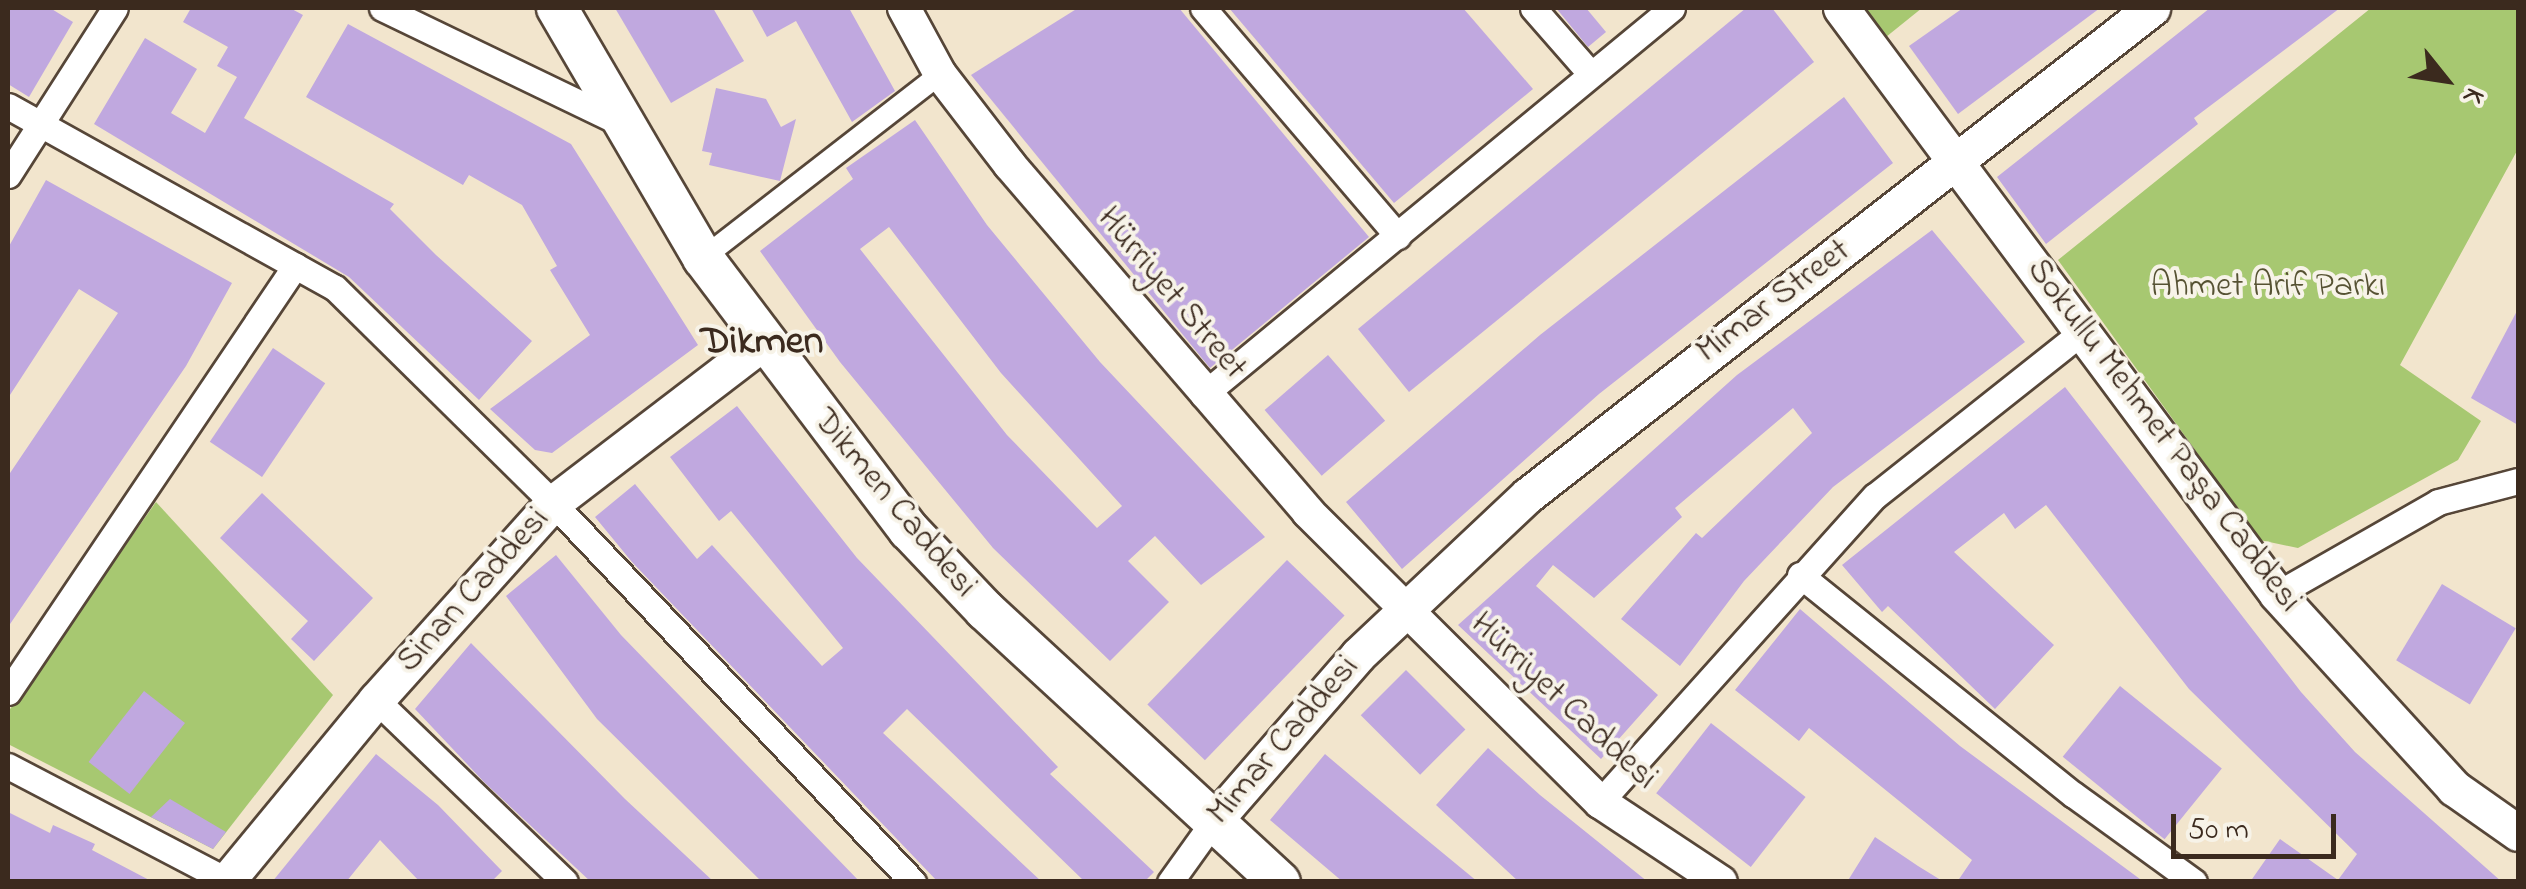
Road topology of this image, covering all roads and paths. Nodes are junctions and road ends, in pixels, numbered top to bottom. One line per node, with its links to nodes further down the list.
1 (116, 8): 13 (street)
2 (382, 8): 14 (street)
3 (557, 8): 14 (main road, Dikmen Caddesi)
4 (904, 8): 11 (street, Hürriyet Street)
5 (1203, 8): 17 (street)
6 (1533, 8): 10 (street)
7 (1672, 8): 10 (street)
8 (1841, 8): 15 (main road, Sokullu Mehmet Paşa Caddesi)
9 (2152, 8): 15 (main road, Mimar Street)
10 (1590, 73): 17 (street)
11 (940, 74): 18 (street); 22 (street, Hürriyet Street)
12 (8, 106): 13 (street)
13 (40, 124): 16 (street); 19 (street)
14 (623, 124): 18 (main road, Dikmen Caddesi)
15 (1958, 161): 20 (main road, Sokullu Mehmet Paşa Caddesi); 27 (main road, Mimar Street)
16 (8, 175)
17 (1398, 236): 22 (street)
18 (702, 258): 21 (main road, Dikmen Caddesi)
19 (295, 266): 24 (street); 28 (street)
20 (2082, 332): 25 (street); 26 (main road, Sokullu Mehmet Paşa Caddesi)
21 (762, 343): 24 (main road, Sinan Caddesi); 32 (main road, Dikmen Caddesi)
22 (1203, 394): 27 (street, Hürriyet Street)
23 (2518, 481): 26 (street)
24 (553, 503): 29 (main road, Sinan Caddesi); 36 (street)
25 (1800, 575): 31 (street); 40 (street)
26 (2278, 594): 33 (main road, Sokullu Mehmet Paşa Caddesi)
27 (1406, 608): 31 (street, Hürriyet Caddesi); 32 (main road, Mimar Caddesi)
28 (8, 692)
29 (376, 700): 34 (main road, Sinan Caddesi); 35 (street)
30 (8, 766): 34 (street)
31 (1600, 802): 39 (street, Hürriyet Caddesi)
32 (1213, 822): 37 (street, Mimar Caddesi); 38 (main road, Dikmen Caddesi)
33 (2518, 833)
34 (228, 881)
35 (565, 882)
36 (914, 882)
37 (1170, 882)
38 (1280, 882)
39 (1721, 882)
40 (2194, 882)

